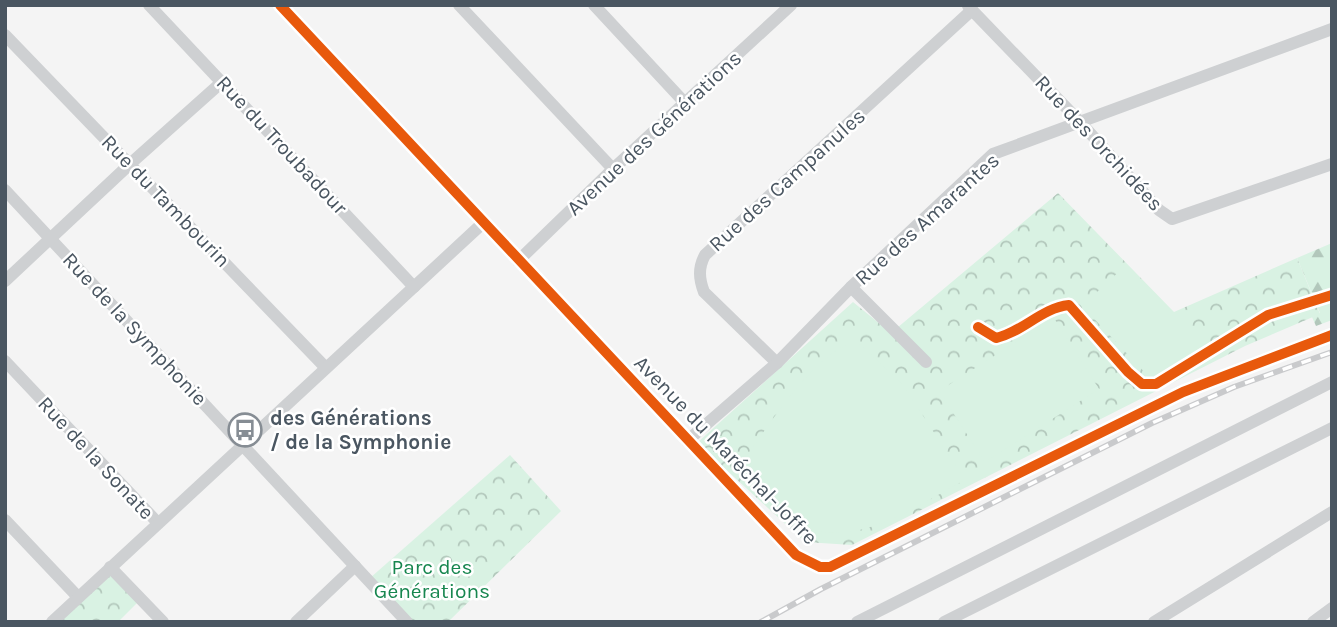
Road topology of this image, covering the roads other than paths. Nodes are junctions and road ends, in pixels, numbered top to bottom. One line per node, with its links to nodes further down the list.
1 (149, 5): 9 (street, Rue du Troubadour)
2 (280, 5): 16 (street, Avenue du Maréchal-Joffre)
3 (459, 5): 14 (street)
4 (594, 5): 10 (street)
5 (791, 5): 10 (street, Avenue des Générations)
6 (970, 7): 11 (street, Rue des Orchidées); 25 (street, Rue des Campanules)
7 (1332, 29): 11 (street, Rue des Amarantes)
8 (5, 35): 12 (street, Rue du Tambourin)
9 (223, 81): 12 (street); 20 (street, Rue du Troubadour)
10 (685, 103): 14 (street, Avenue des Générations)
11 (1081, 123): 13 (street, Rue des Orchidées); 21 (street, Rue des Amarantes)
12 (130, 164): 17 (street); 26 (street, Rue du Tambourin)
13 (1332, 164)
14 (613, 169): 18 (street, Avenue des Générations)
15 (5, 190): 17 (street, Rue de la Symphonie)
16 (483, 223): 18 (street, Avenue du Maréchal-Joffre); 20 (street)
17 (50, 239): 19 (street); 30 (street, Rue de la Symphonie)
18 (518, 261): 29 (street, Avenue du Maréchal-Joffre)
19 (5, 281)
20 (414, 287): 26 (street)
21 (851, 287): 24 (street); 25 (street, Rue des Amarantes)
22 (1332, 335): 29 (street, Avenue du Maréchal-Joffre)
23 (5, 361): 33 (street, Rue de la Sonate)
24 (926, 362)
25 (777, 363): 29 (street, Rue des Amarantes)
26 (326, 368): 30 (street)
27 (1332, 382): 42 (street)
28 (1332, 428): 43 (street)
29 (687, 441)
30 (244, 445): 33 (street); 34 (street, Rue de la Symphonie)
31 (1332, 512): 44 (street)
32 (5, 520): 36 (street)
33 (158, 523): 35 (street)
34 (355, 566): 40 (street); 41 (street, Rue de la Symphonie)
35 (110, 567): 36 (street); 39 (street)
36 (78, 597): 38 (street)
37 (1332, 608): 45 (street)
38 (52, 622)
39 (163, 622)
40 (296, 622)
41 (407, 622)
42 (857, 622)
43 (944, 622)
44 (1154, 622)
45 (1313, 622)

